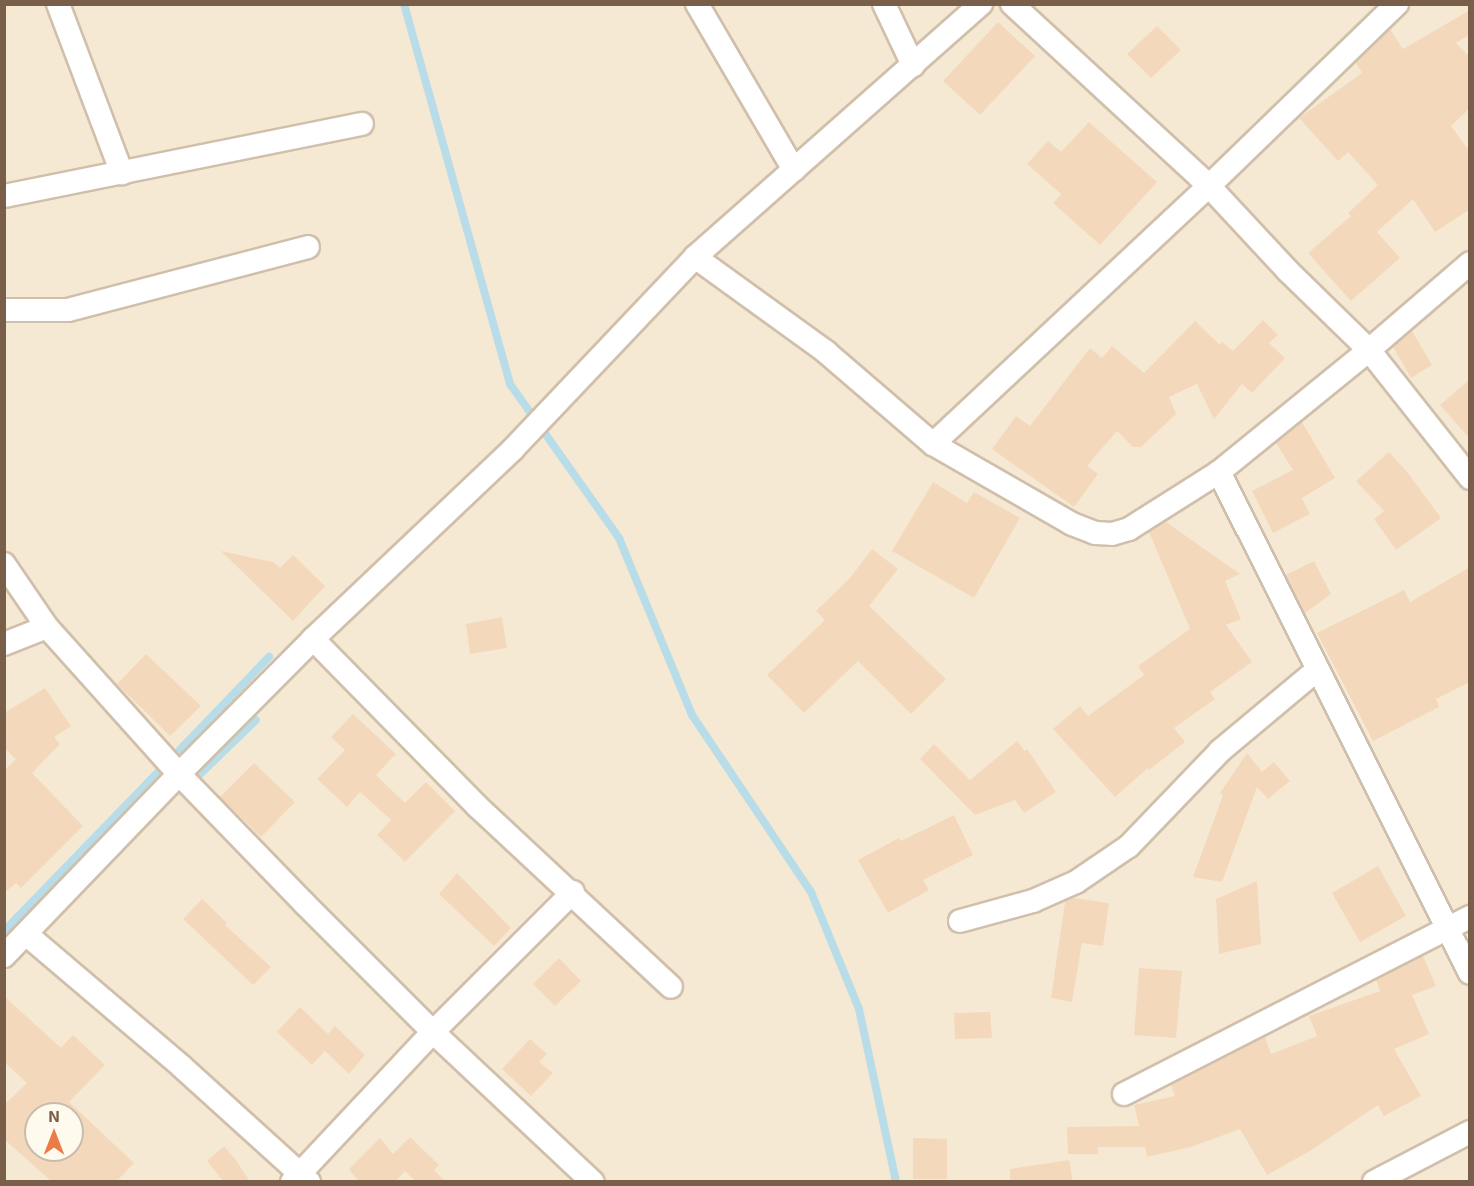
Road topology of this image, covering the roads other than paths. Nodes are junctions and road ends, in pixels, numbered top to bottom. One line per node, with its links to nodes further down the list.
1 (58, 4): 10 (street)
2 (698, 4): 9 (street)
3 (884, 4): 7 (street)
4 (981, 4): 7 (street)
5 (1012, 4): 11 (street)
6 (1397, 4): 11 (street)
7 (913, 65): 9 (street)
8 (362, 124): 10 (street)
9 (794, 170): 14 (street)
10 (122, 173): 12 (street)
11 (1209, 186): 17 (street); 18 (street)
12 (4, 196)
13 (308, 247): 16 (street)
14 (695, 257): 18 (street); 23 (street)
15 (1470, 263): 17 (street)
16 (4, 310)
17 (1369, 350): 19 (street); 20 (street)
18 (933, 444): 19 (street)
19 (1219, 472): 25 (street)
20 (1470, 478)
21 (4, 564): 22 (street)
22 (47, 627): 24 (street); 26 (street)
23 (313, 639): 26 (street); 27 (street)
24 (4, 644)
25 (1317, 670): 29 (street); 30 (street)
26 (179, 774): 31 (street); 35 (street)
27 (573, 892): 34 (street); 35 (street)
28 (1470, 917): 30 (street)
29 (960, 921)
30 (1446, 928): 33 (street); 36 (street)
31 (26, 934): 32 (street); 38 (street)
32 (4, 956)
33 (1470, 973)
34 (671, 987)
35 (433, 1032): 38 (street); 39 (street)
36 (1124, 1094)
37 (1470, 1132): 40 (street)
38 (300, 1179)
39 (593, 1182)
40 (1374, 1182)

